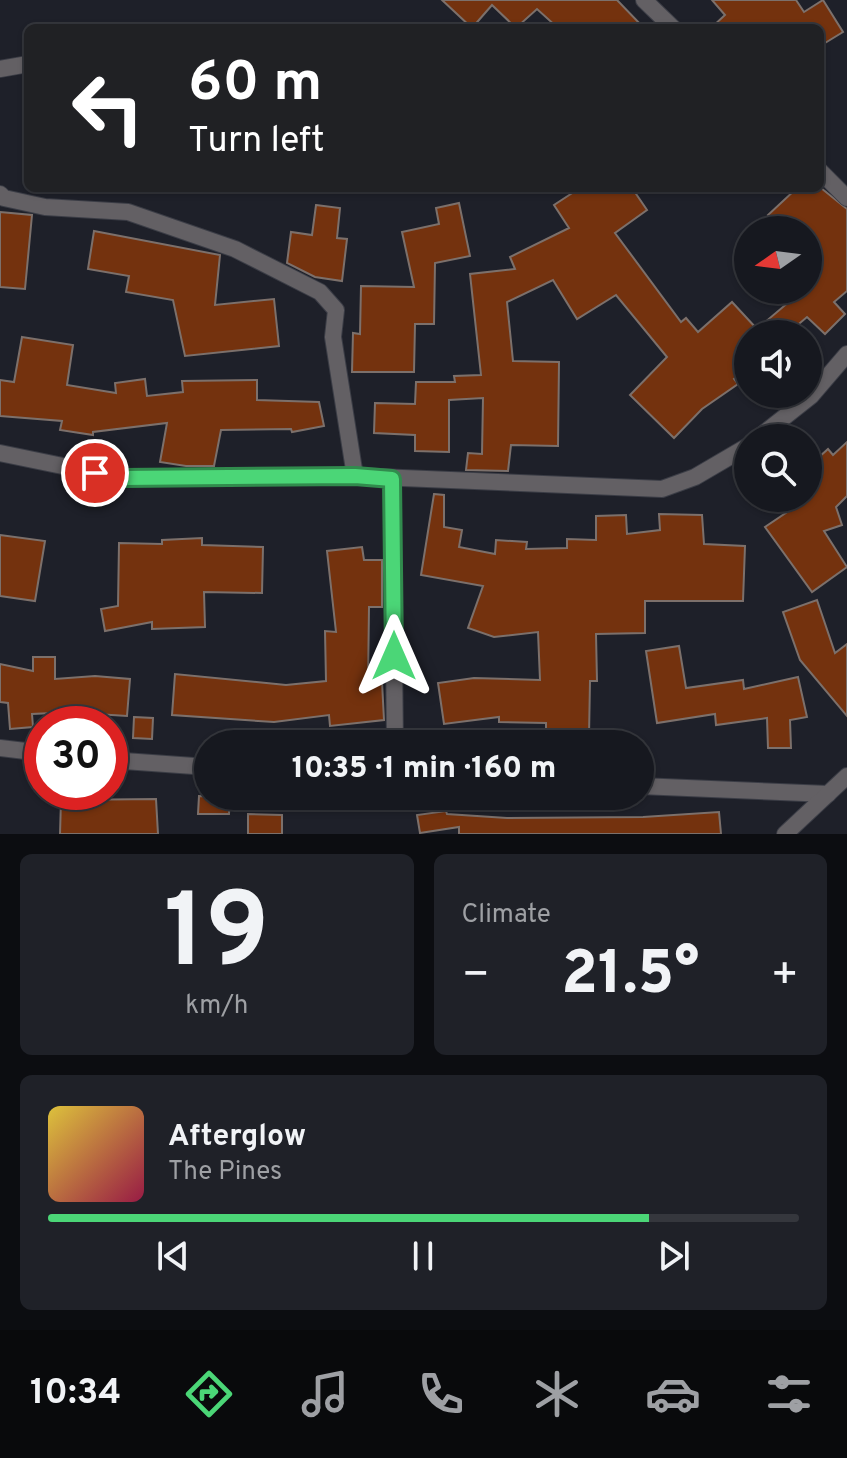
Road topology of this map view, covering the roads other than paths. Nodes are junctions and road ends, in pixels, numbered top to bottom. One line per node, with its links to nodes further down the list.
1 (644, 0): 2 (street)
2 (669, 24)
3 (24, 65): 4 (street)
4 (0, 69)
5 (824, 175): 7 (street)
6 (0, 194): 12 (street)
7 (847, 198)
8 (847, 354): 9 (street)
9 (776, 424)
10 (0, 453): 12 (street)
11 (734, 454): 13 (street)
12 (355, 476): 13 (street)
13 (392, 479): 14 (street)
14 (395, 730)
15 (0, 748): 16 (street)
16 (24, 751)
17 (128, 761): 18 (street)
18 (194, 766)
19 (847, 776): 21 (street)
20 (654, 787): 21 (street)
21 (828, 794): 22 (street)
22 (785, 834)

